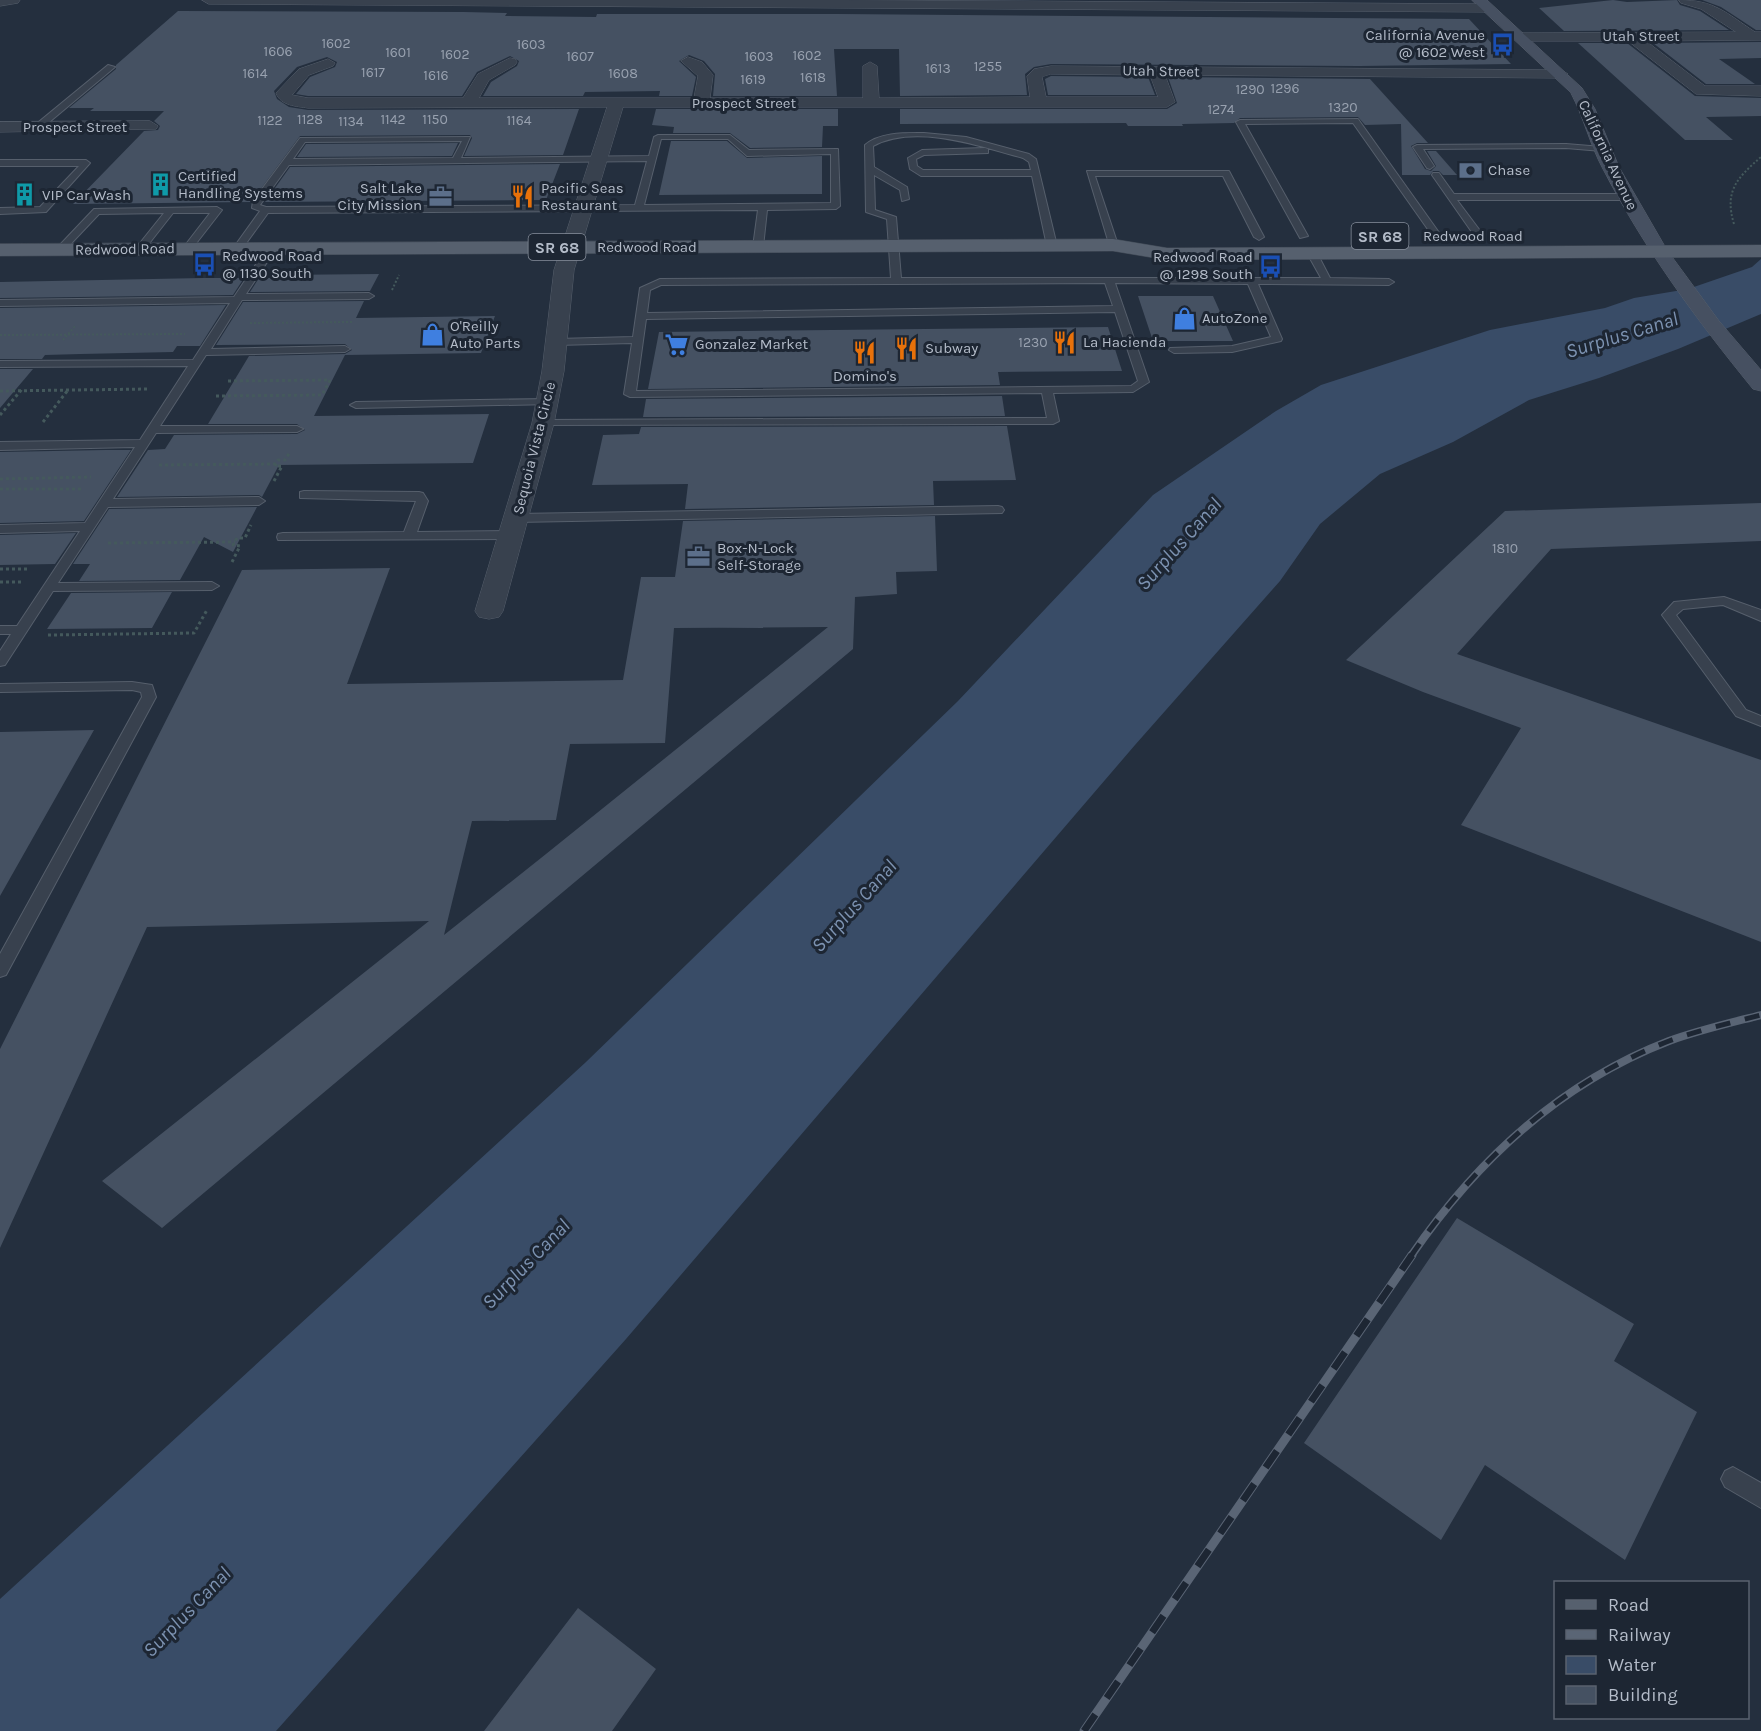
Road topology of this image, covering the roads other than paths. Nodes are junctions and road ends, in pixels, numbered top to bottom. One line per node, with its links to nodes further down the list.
1 (13, 0): 5 (street)
2 (209, 0): 3 (street)
3 (276, 0): 6 (street)
4 (1686, 0): 11 (street)
5 (0, 2)
6 (672, 2): 7 (street)
7 (1250, 3): 8 (street)
8 (1484, 4): 9 (main road, California Avenue)
9 (1520, 36): 10 (street, Utah Street); 19 (main road, California Avenue)
10 (1631, 36): 11 (street, Utah Street); 21 (street)
11 (1756, 36)
12 (688, 61): 26 (street)
13 (510, 62): 23 (street)
14 (328, 63): 23 (street, Prospect Street)
15 (870, 66): 24 (street)
16 (111, 67): 29 (lane)
17 (1156, 70): 18 (street, Utah Street); 25 (street, Utah Street); 25 (street, Prospect Street)
18 (1316, 73): 19 (street, Utah Street); 20 (street)
19 (1561, 74): 30 (main road, California Avenue)
20 (1330, 88)
21 (1761, 91)
22 (618, 101): 23 (street, Prospect Street); 26 (street, Prospect Street); 33 (street, Sequoia Vista Circle)
23 (469, 102)
24 (871, 102): 25 (street, Prospect Street); 26 (street, Prospect Street)
25 (1039, 102)
26 (701, 103)
27 (150, 126): 29 (street, Prospect Street)
28 (0, 127): 29 (street, Prospect Street)
29 (38, 127)
30 (1602, 149): 37 (lane); 42 (main road, California Avenue)
31 (1007, 151): 38 (lane); 39 (lane); 39 (lane)
32 (652, 158): 33 (lane); 44 (lane); 46 (lane)
33 (599, 159): 34 (lane); 45 (street, Sequoia Vista Circle)
34 (455, 161): 35 (lane); 35 (lane)
35 (286, 162): 48 (lane)
36 (0, 163): 49 (lane)
37 (1430, 166)
38 (869, 168): 43 (lane); 62 (lane)
39 (1035, 173): 57 (lane)
40 (1436, 175): 41 (lane)
41 (1451, 197): 42 (lane); 51 (lane)
42 (1626, 197): 54 (main road, California Avenue)
43 (905, 199)
44 (763, 207): 46 (lane); 61 (lane)
45 (583, 208): 46 (lane); 48 (lane); 60 (street, Sequoia Vista Circle)
46 (639, 208)
47 (171, 210): 63 (lane); 64 (lane); 65 (lane)
48 (266, 210): 58 (lane)
49 (0, 211)
50 (1437, 236): 51 (main road, Redwood Road / SR 68); 55 (main road, Redwood Road / SR 68); 55 (lane)
51 (1479, 236): 54 (main road, Redwood Road / SR 68)
52 (1259, 237): 55 (main road, Redwood Road / SR 68); 56 (main road, Redwood Road / SR 68); 56 (lane)
53 (1752, 242): 54 (main road, Redwood Road / SR 68)
54 (1653, 243): 55 (main road, Redwood Road / SR 68); 83 (main road, California Avenue)
55 (1308, 244): 56 (main road, Redwood Road / SR 68); 70 (lane)
56 (1113, 245): 57 (main road, Redwood Road / SR 68)
57 (1052, 246): 62 (main road, Redwood Road / SR 68)
58 (239, 247): 59 (main road, Redwood Road / SR 68); 64 (main road, Redwood Road / SR 68)
59 (272, 247): 60 (main road, Redwood Road / SR 68); 73 (lane)
60 (570, 247): 61 (main road, Redwood Road / SR 68); 78 (street, Sequoia Vista Circle)
61 (758, 247): 62 (main road, Redwood Road / SR 68)
62 (893, 247): 68 (lane)
63 (141, 248): 64 (main road, Redwood Road / SR 68); 65 (main road, Redwood Road / SR 68)
64 (188, 248)
65 (61, 249): 66 (main road, Redwood Road / SR 68)
66 (0, 250)
67 (1109, 280): 68 (lane); 69 (lane); 75 (lane)
68 (896, 281): 76 (lane)
69 (1252, 281): 70 (lane); 80 (lane)
70 (1327, 281): 71 (lane)
71 (1389, 282)
72 (369, 296): 73 (lane)
73 (238, 299): 74 (lane); 81 (lane)
74 (0, 303)
75 (1119, 309): 76 (lane); 84 (lane)
76 (641, 316): 77 (lane)
77 (638, 340): 78 (lane); 86 (lane)
78 (557, 342): 87 (street, Sequoia Vista Circle)
79 (345, 350): 81 (lane)
80 (1174, 350)
81 (200, 357): 82 (lane); 89 (lane)
82 (0, 364)
83 (1757, 380)
84 (1047, 390): 86 (lane); 86 (lane)
85 (356, 405): 87 (lane)
86 (628, 408): 87 (lane)
87 (545, 412): 97 (street, Sequoia Vista Circle)
88 (297, 429): 89 (lane)
89 (152, 430): 90 (lane)
90 (143, 443): 91 (lane); 94 (lane)
91 (0, 446)
92 (304, 495): 99 (lane)
93 (259, 501): 94 (lane)
94 (104, 503): 96 (lane)
95 (998, 510): 97 (lane)
96 (88, 527): 98 (lane); 101 (lane)
97 (514, 527): 99 (lane); 103 (street, Sequoia Vista Circle)
98 (0, 529)
99 (409, 536): 100 (lane)
100 (283, 537)
101 (49, 586): 102 (lane); 106 (lane)
102 (212, 586)
103 (489, 611)
104 (1761, 617): 109 (lane)
105 (0, 630): 106 (lane)
106 (21, 630): 107 (lane)
107 (0, 662)
108 (0, 688): 110 (lane)
109 (1761, 721)
110 (0, 970)
111 (1733, 1479): 112 (lane)
112 (1761, 1496)

